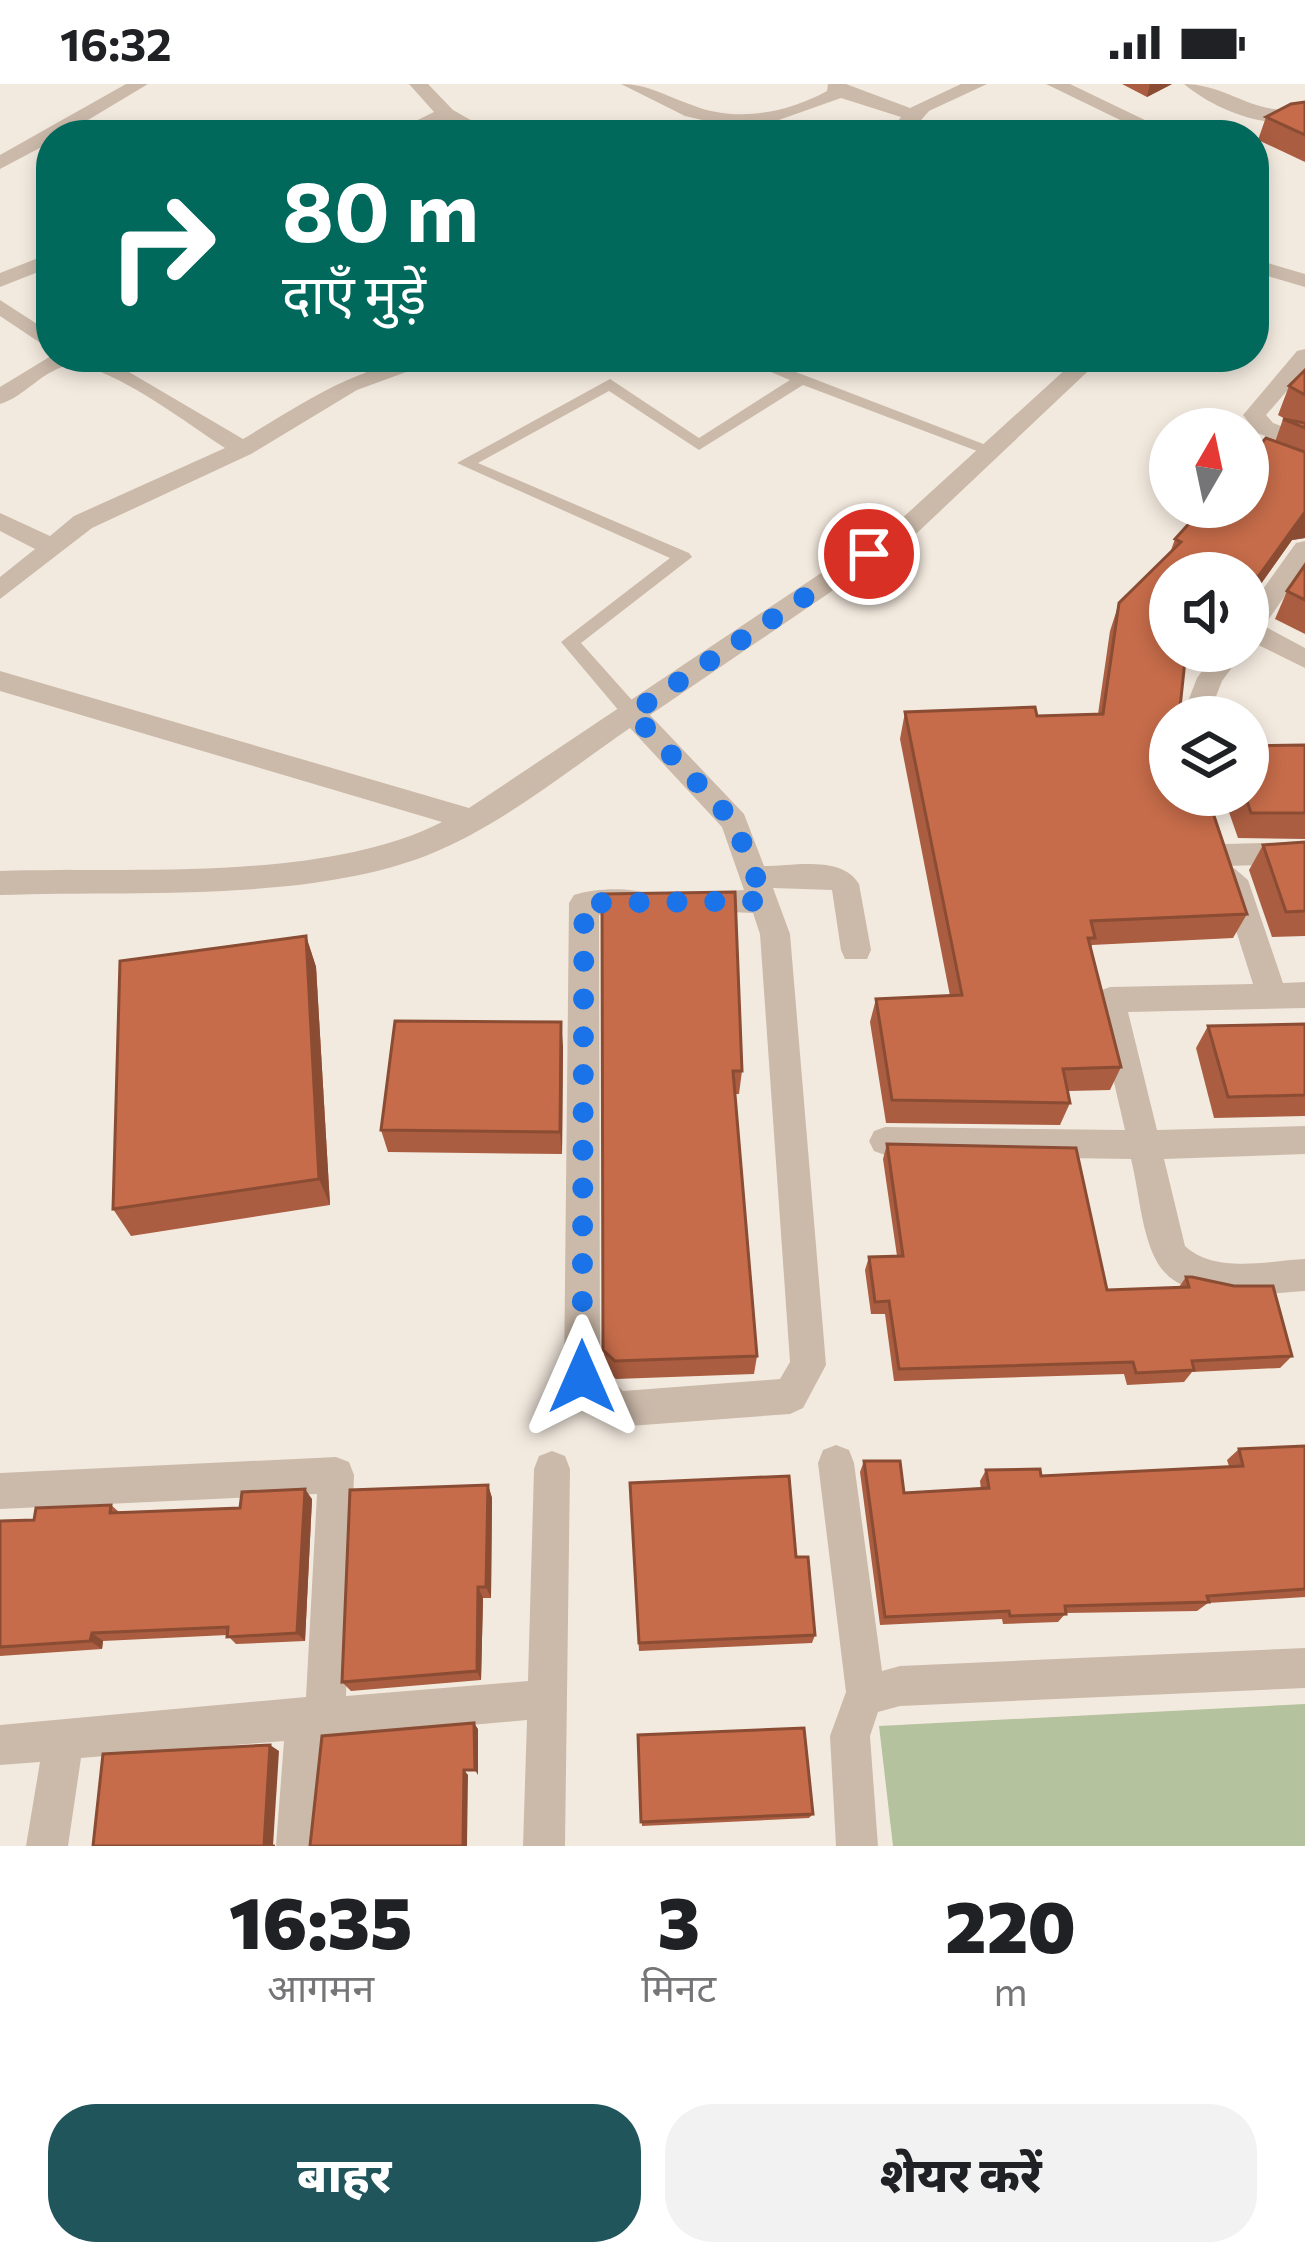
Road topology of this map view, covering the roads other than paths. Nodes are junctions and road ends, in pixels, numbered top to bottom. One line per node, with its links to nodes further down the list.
1 (139, 84): 11 (street)
2 (418, 84): 9 (street)
3 (630, 84): 14 (street)
4 (978, 84): 10 (street)
5 (1055, 84): 17 (street)
6 (1193, 84): 8 (street)
7 (838, 87): 10 (street); 15 (street)
8 (1305, 113)
9 (446, 114): 12 (street); 13 (street)
10 (910, 114): 16 (street)
11 (76, 120)
12 (432, 120)
13 (458, 120)
14 (716, 120)
15 (762, 120)
16 (907, 120)
17 (1133, 120)
18 (36, 143): 19 (street)
19 (0, 163)
20 (36, 266): 22 (street)
21 (1269, 270): 23 (street)
22 (0, 281)
23 (1305, 281)
24 (0, 306): 25 (street)
25 (36, 332)
26 (1305, 356): 34 (street)
27 (45, 372): 33 (street)
28 (112, 372): 35 (street)
29 (389, 372): 35 (street)
30 (778, 372): 32 (lane)
31 (1076, 372): 36 (street)
32 (799, 381): 36 (lane); 47 (lane)
33 (0, 398)
34 (1305, 443)
35 (243, 449): 40 (street)
36 (991, 450): 47 (street)
37 (1269, 459): 38 (street)
38 (1305, 474)
39 (0, 521): 40 (street)
40 (48, 545): 42 (street)
41 (1303, 557): 43 (street)
42 (0, 590)
43 (1269, 602)
44 (1269, 640): 45 (street)
45 (1305, 659)
46 (0, 681): 48 (street)
47 (632, 713): 48 (street); 51 (street)
48 (470, 819): 50 (street)
49 (1305, 853): 53 (street)
50 (0, 883)
51 (762, 889): 51 (street); 52 (street)
52 (856, 950)
53 (1271, 993): 54 (street); 57 (street)
54 (1305, 994)
55 (1305, 1140): 57 (street)
56 (885, 1141): 57 (street)
57 (1146, 1145): 58 (street)
58 (1305, 1275)
59 (836, 1463): 63 (street)
60 (552, 1468): 64 (street)
61 (0, 1491): 65 (street)
62 (1305, 1668): 63 (street)
63 (866, 1696): 71 (street)
64 (546, 1699): 65 (street); 70 (street)
65 (315, 1716): 66 (street); 69 (street)
66 (63, 1742): 67 (street); 68 (street)
67 (0, 1745)
68 (47, 1846)
69 (297, 1846)
70 (544, 1846)
71 (856, 1846)

